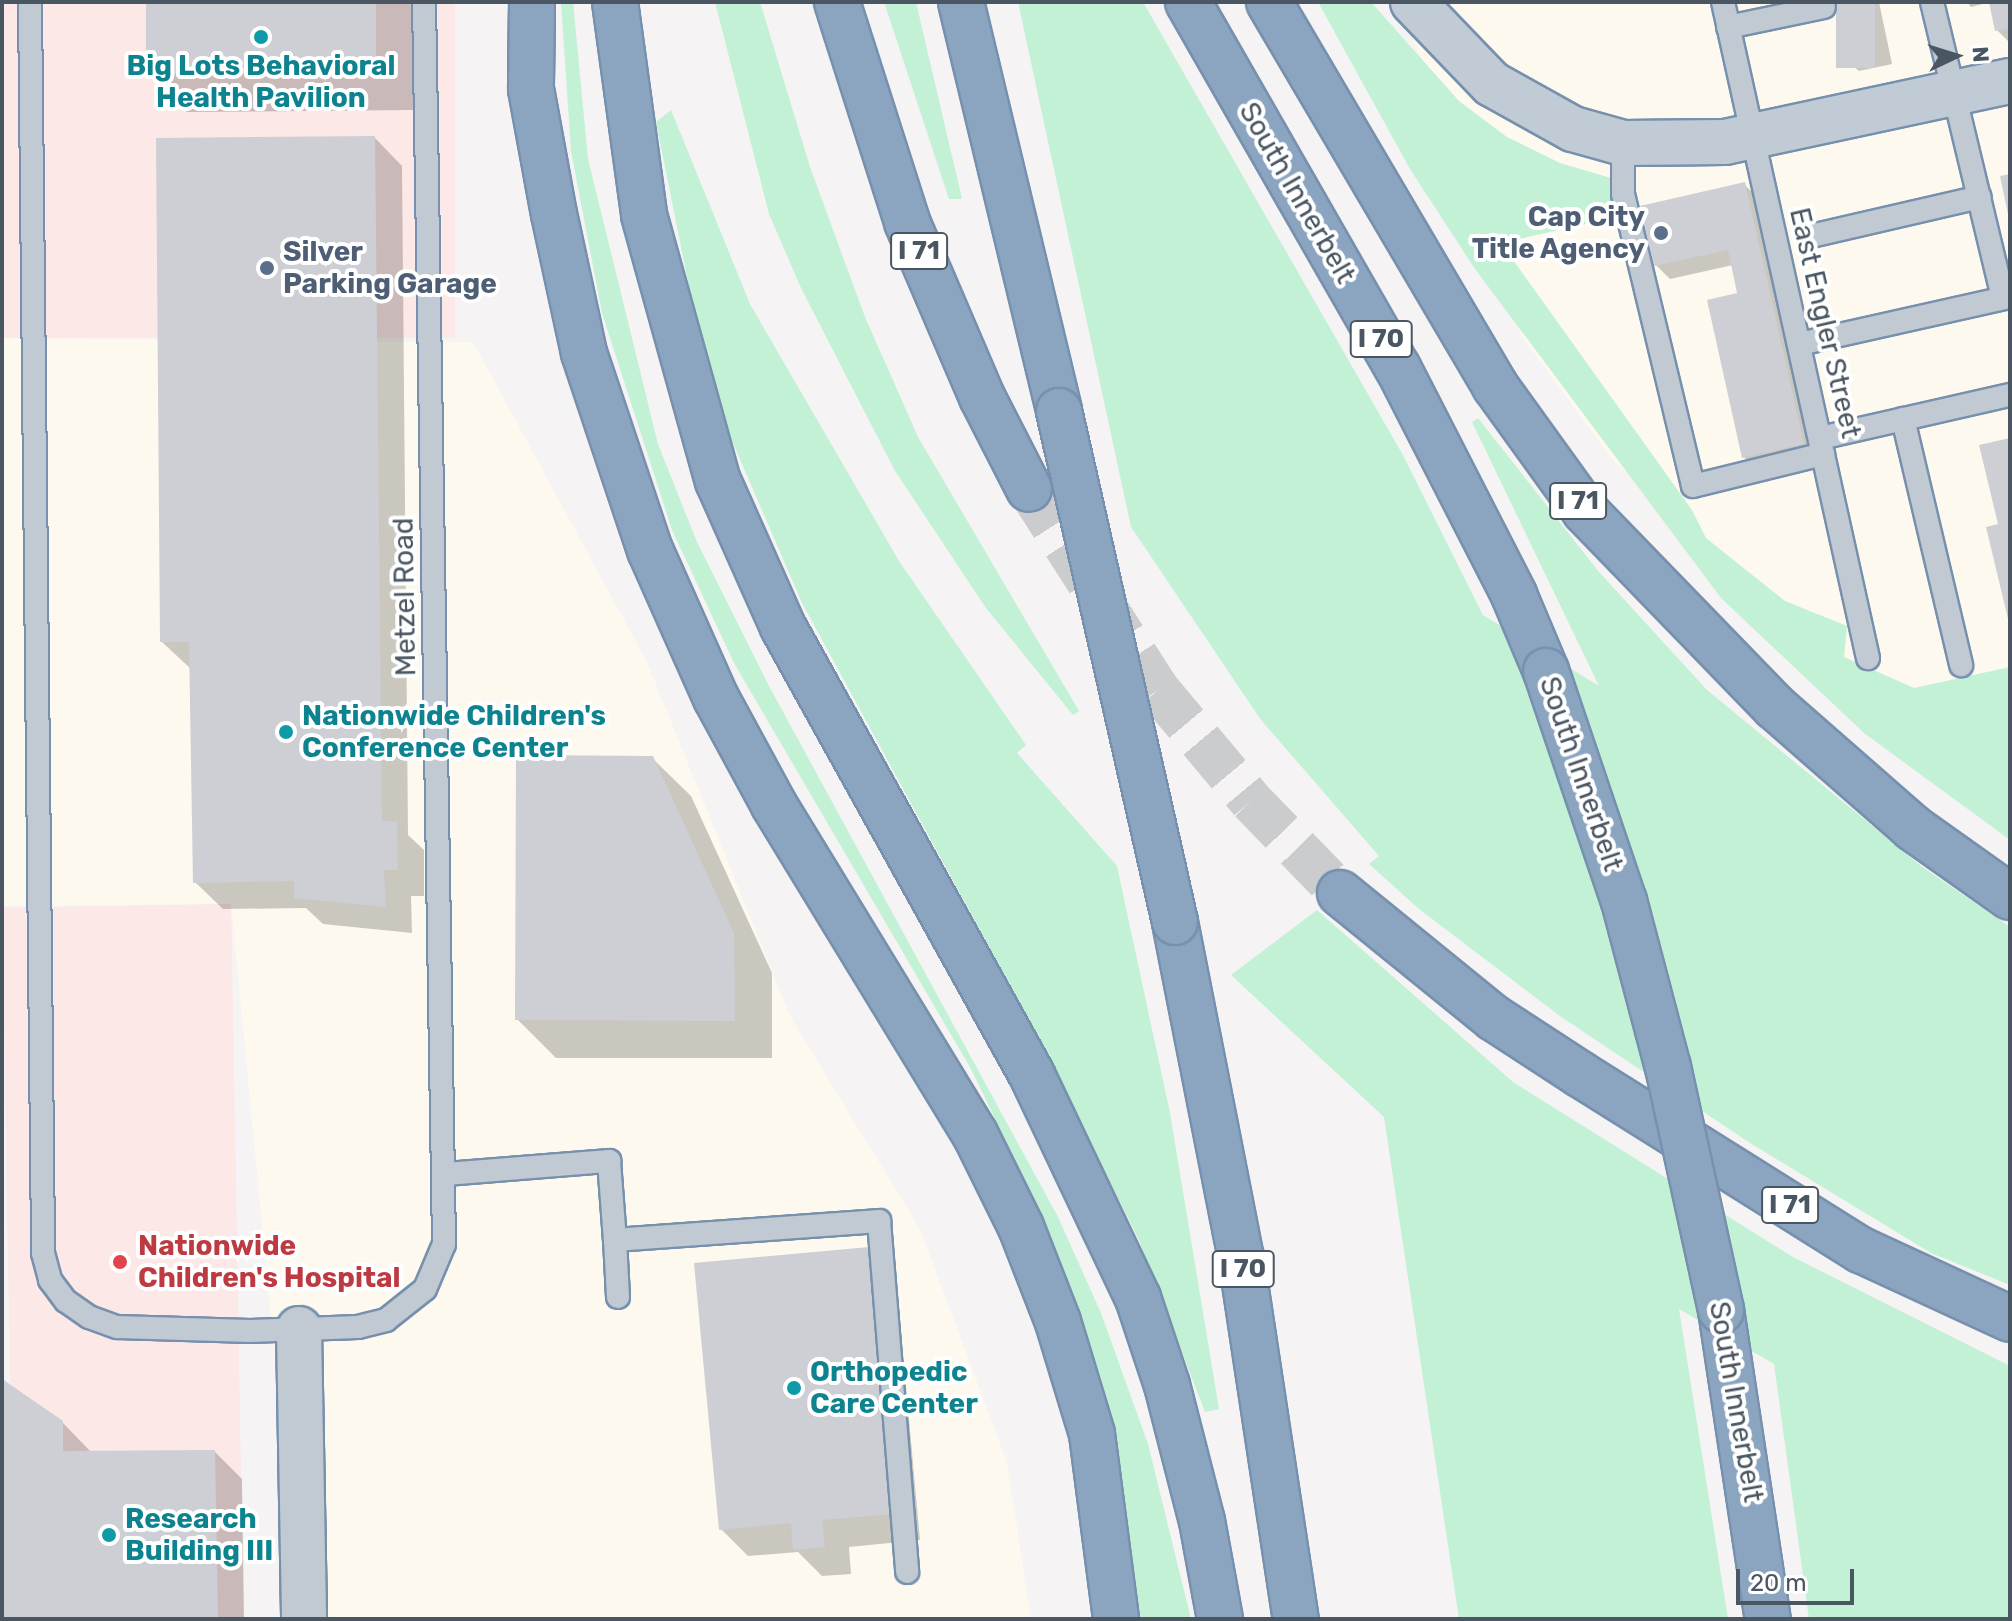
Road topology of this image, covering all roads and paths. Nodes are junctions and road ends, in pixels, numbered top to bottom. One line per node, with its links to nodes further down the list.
1 (30, 2): 34 (lane, Metzel Road)
2 (424, 2): 30 (lane, Metzel Road)
3 (532, 2): 37 (highway)
4 (615, 2): 38 (highway)
5 (837, 2): 25 (highway, I 71)
6 (961, 2): 39 (highway, I 70, bridge)
7 (1188, 2): 40 (highway, South Innerbelt / I 70, bridge)
8 (1269, 2): 29 (highway, I 71)
9 (1413, 2): 17 (street)
10 (1723, 2): 13 (lane, East Engler Street)
11 (1932, 2): 15 (lane)
12 (1824, 7): 13 (lane)
13 (1728, 27): 16 (lane, East Engler Street)
14 (2010, 81): 15 (street)
15 (1953, 93): 16 (street); 18 (lane)
16 (1752, 137): 17 (street); 21 (lane, East Engler Street)
17 (1623, 143): 24 (lane)
18 (1980, 197): 19 (lane); 20 (lane)
19 (1811, 236)
20 (2006, 297): 21 (lane)
21 (1799, 344): 24 (lane, East Engler Street)
22 (2010, 395): 23 (lane)
23 (1903, 419): 24 (lane); 27 (lane)
24 (1822, 446): 26 (lane, East Engler Street)
25 (1029, 489)
26 (1868, 658)
27 (1961, 665)
28 (1340, 893): 33 (highway, I 71 / I 71)
29 (2010, 897)
30 (446, 1174): 31 (lane); 34 (lane, Metzel Road)
31 (615, 1240): 32 (lane); 35 (lane)
32 (618, 1297)
33 (2010, 1319)
34 (299, 1329): 36 (street)
35 (907, 1572)
36 (304, 1619)
37 (1116, 1619)
38 (1220, 1619)
39 (1296, 1619)
40 (1768, 1619)

